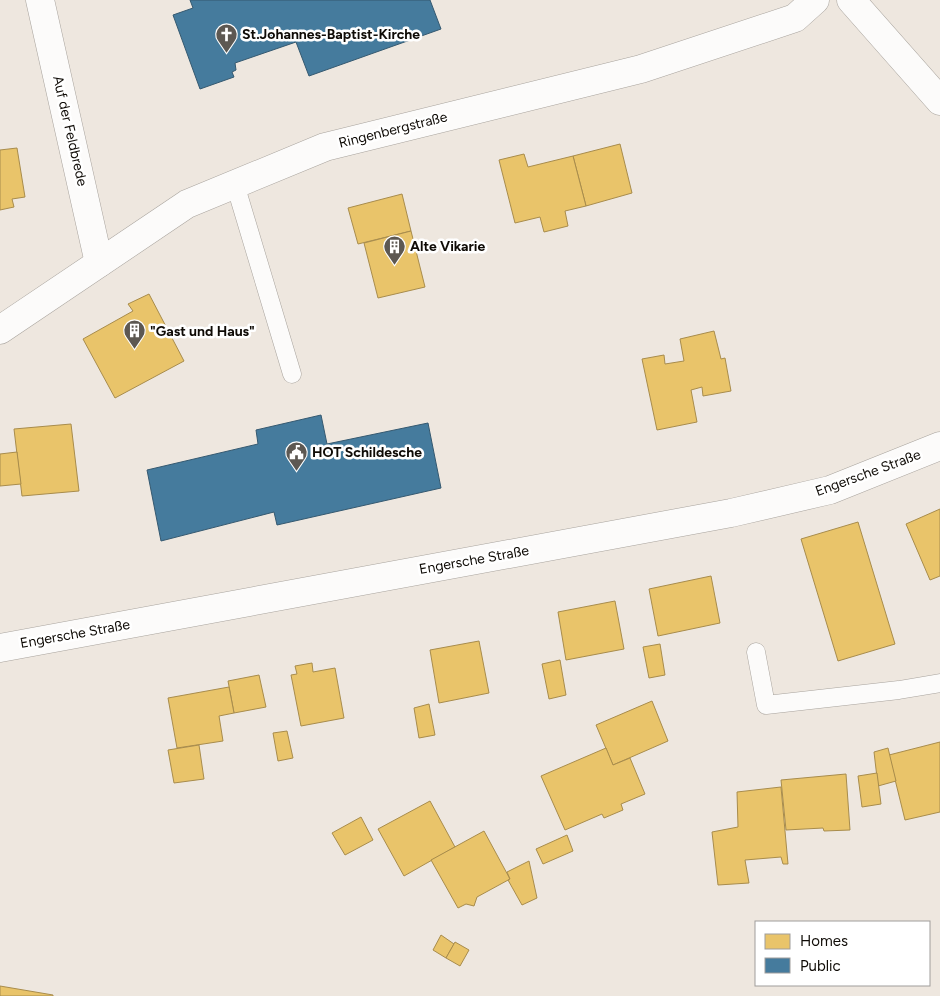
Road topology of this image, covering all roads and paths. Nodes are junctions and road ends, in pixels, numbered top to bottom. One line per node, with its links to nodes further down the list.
1 (40, 0): 6 (street, Auf der Feldbrede)
2 (815, 0): 5 (street, Ringenbergstraße)
3 (851, 0): 4 (street)
4 (940, 102)
5 (235, 184): 6 (street, Ringenbergstraße); 8 (lane)
6 (100, 263): 7 (street, Ringenbergstraße)
7 (0, 330)
8 (292, 374)
9 (940, 446): 10 (street, Engersche Straße)
10 (0, 648)
11 (756, 652): 12 (lane)
12 (940, 683)

